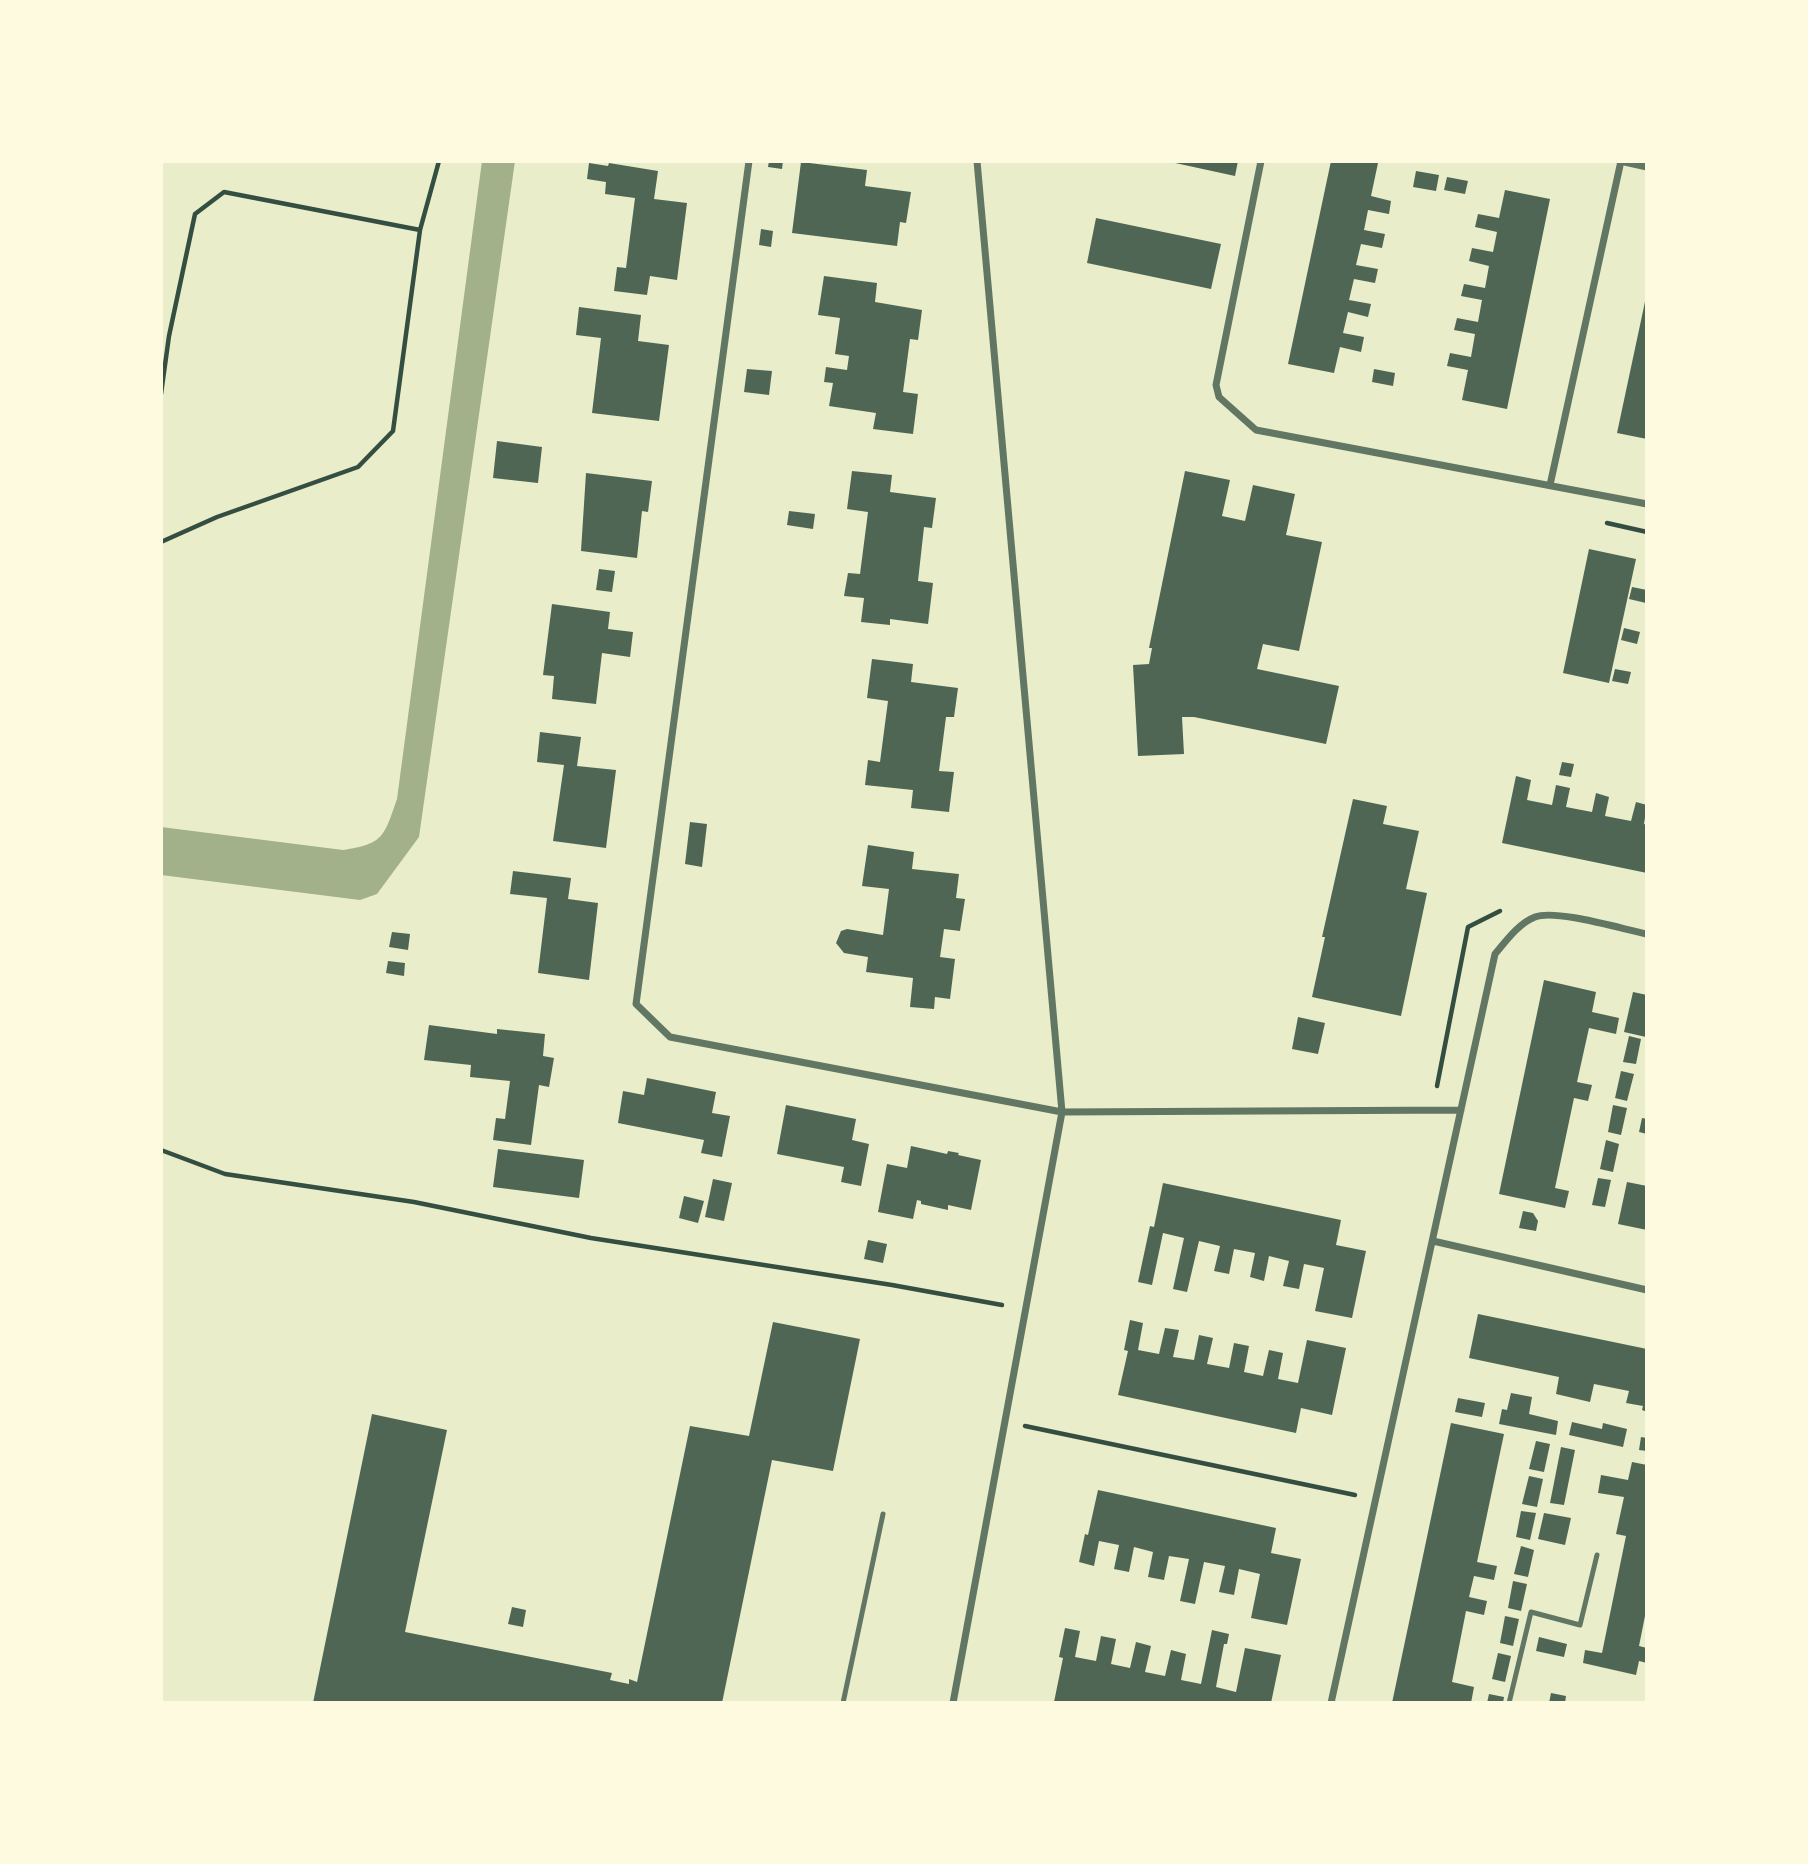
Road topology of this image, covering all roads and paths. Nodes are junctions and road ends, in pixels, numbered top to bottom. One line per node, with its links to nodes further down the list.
1 (439, 161): 7 (path)
2 (748, 161): 16 (street)
3 (977, 161): 16 (street)
4 (1261, 161): 9 (street)
5 (1620, 161): 6 (street); 9 (street)
6 (1647, 167)
7 (420, 230): 8 (path); 13 (path)
8 (161, 394)
9 (1550, 485): 10 (street)
10 (1647, 504)
11 (1597, 521): 12 (path)
12 (1647, 531)
13 (161, 542)
14 (1647, 934): 15 (street)
15 (1461, 1110): 16 (street); 18 (street)
16 (1062, 1112): 20 (street)
17 (161, 1150): 20 (path)
18 (1433, 1241): 19 (street); 22 (street)
19 (1647, 1290)
20 (1024, 1308): 21 (street)
21 (1003, 1422): 22 (path); 26 (street)
22 (1376, 1500): 27 (street)
23 (883, 1514): 25 (lane)
24 (1597, 1555): 28 (lane)
25 (843, 1703)
26 (953, 1703)
27 (1331, 1703)
28 (1509, 1703)

